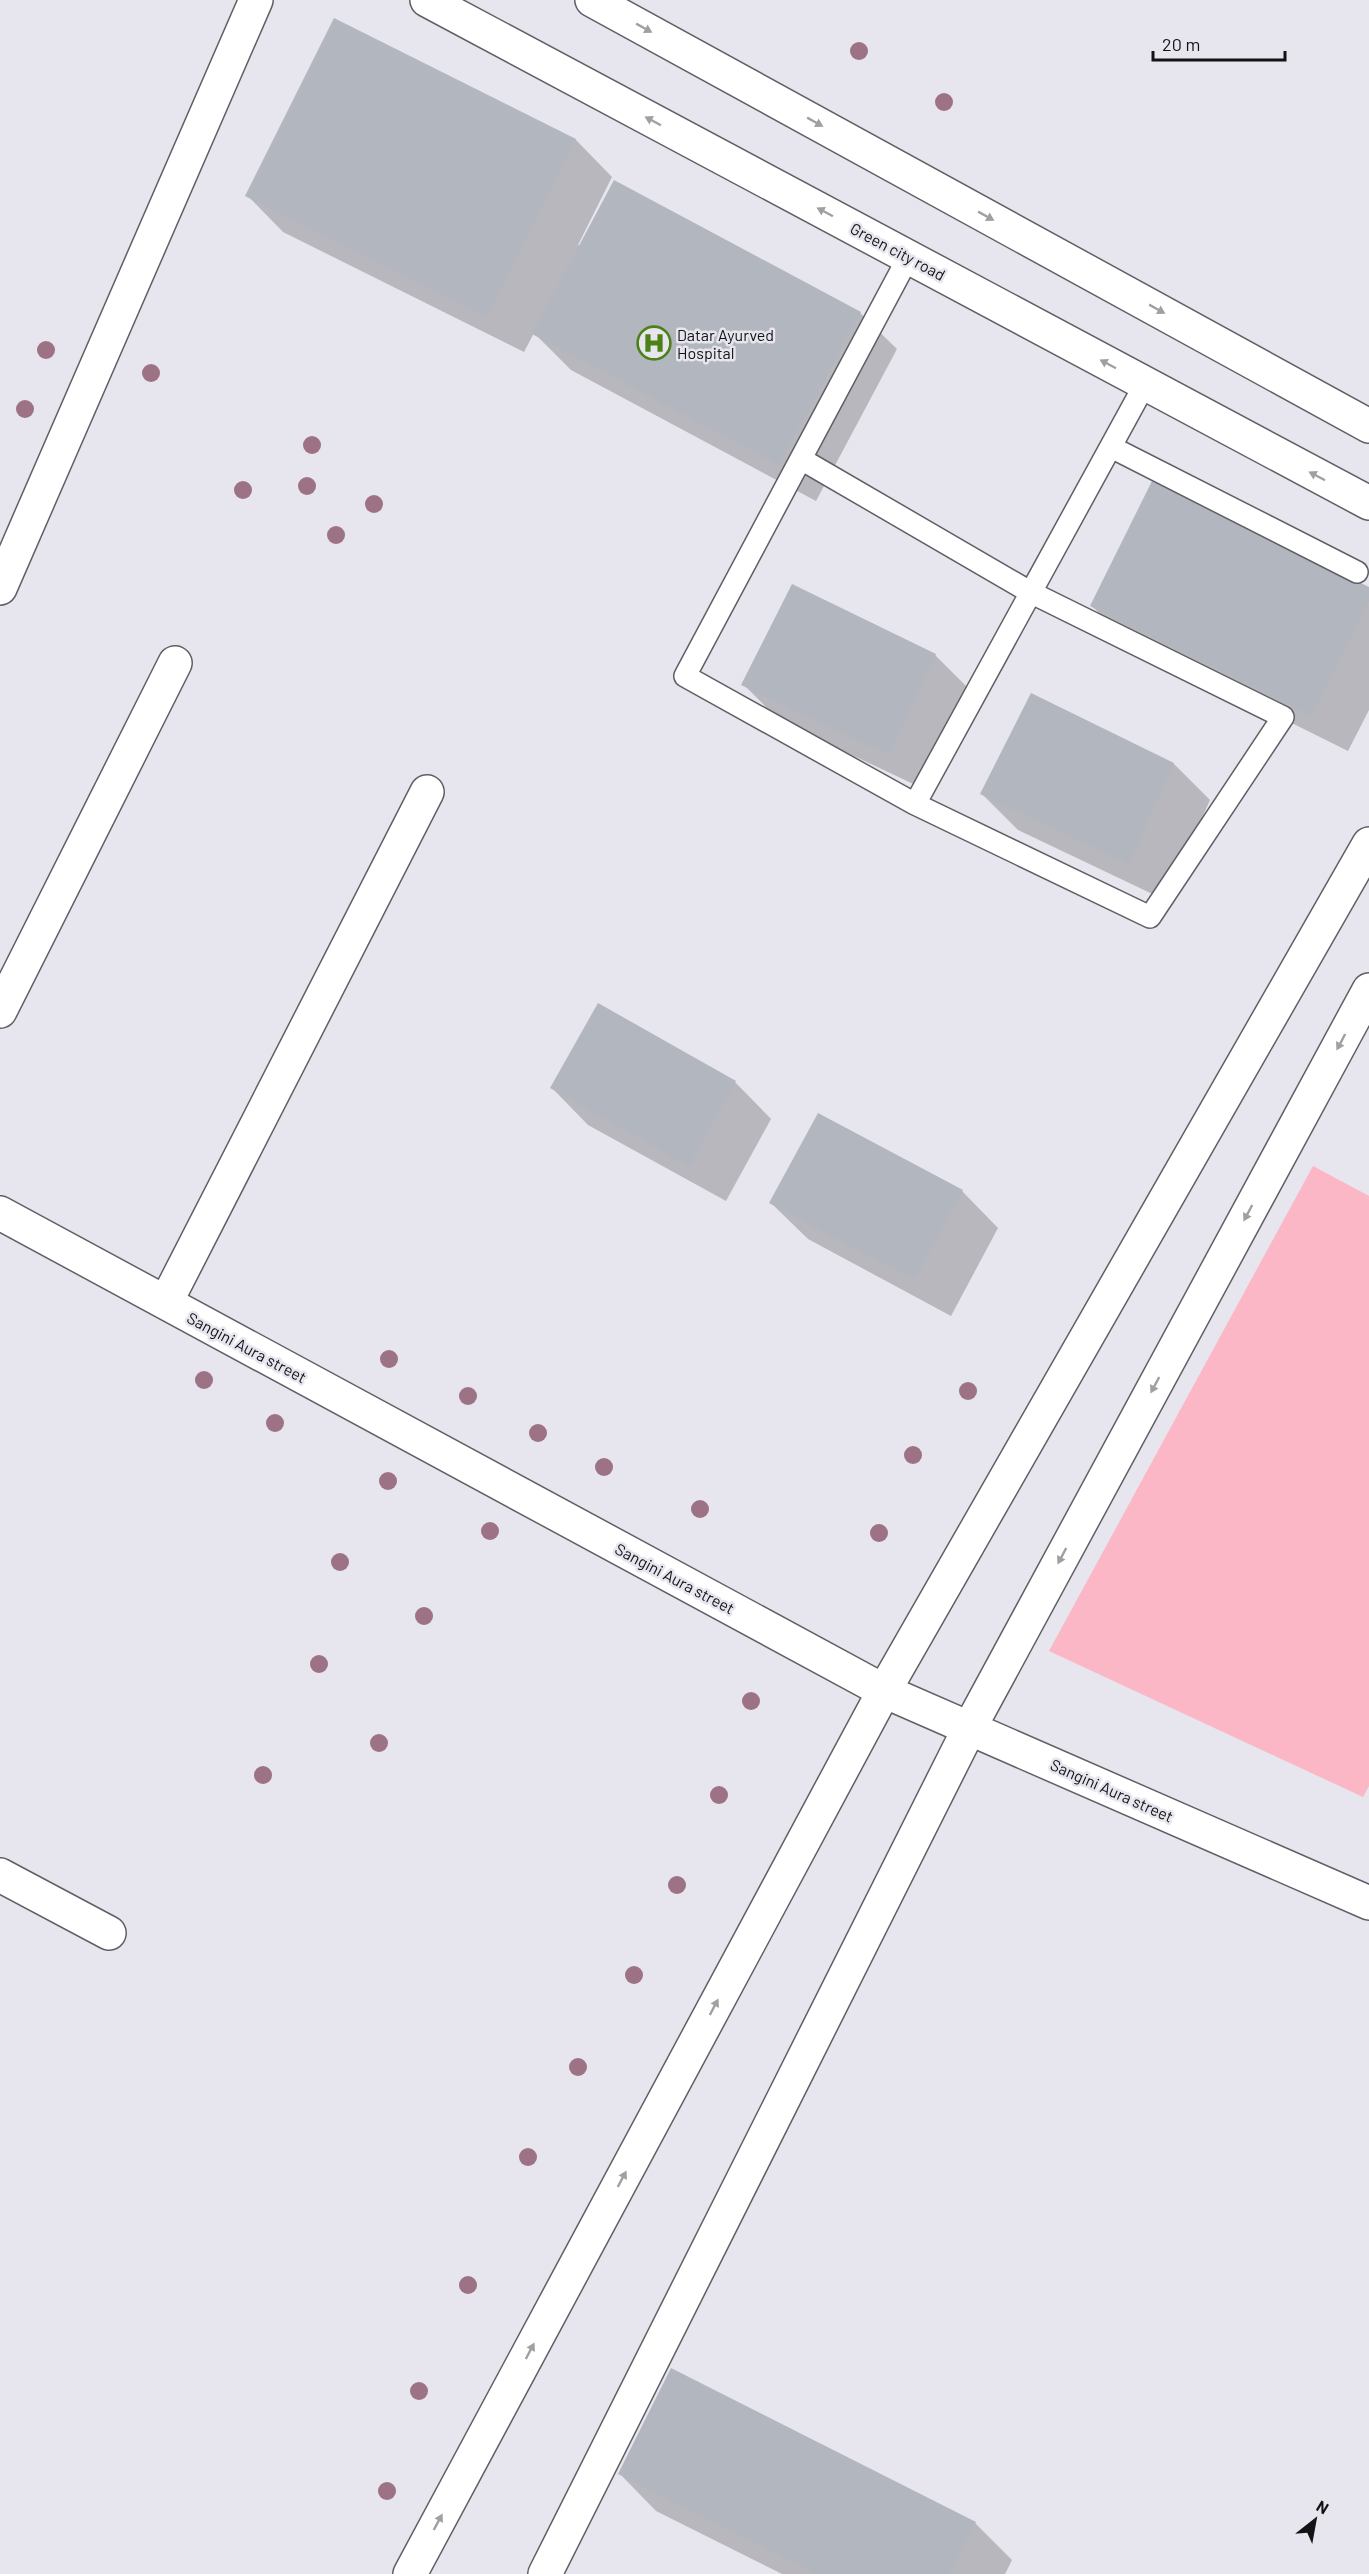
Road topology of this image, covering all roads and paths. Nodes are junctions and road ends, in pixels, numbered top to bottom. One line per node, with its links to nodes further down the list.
1 (256, 0): 11 (street)
2 (427, 0): 4 (street, Green city road, one-way to 2)
3 (592, 0): 6 (street, one-way to 6)
4 (909, 256): 5 (street, Green city road, one-way to 4); 8 (lane)
5 (1145, 384): 7 (lane); 9 (street, Green city road, one-way to 5)
6 (1369, 426)
7 (1110, 447): 10 (lane); 12 (lane)
8 (801, 459): 12 (lane); 15 (lane)
9 (1369, 503)
10 (1357, 572)
11 (0, 588)
12 (1030, 592): 15 (lane); 15 (lane)
13 (175, 663): 18 (street)
14 (427, 792): 20 (street)
15 (915, 804)
16 (1369, 844): 21 (street)
17 (1369, 990): 22 (street, one-way to 22)
18 (0, 1011)
19 (0, 1213): 20 (street, Sangini Aura street)
20 (166, 1302): 21 (street, Sangini Aura street)
21 (884, 1690): 22 (street, Sangini Aura street); 26 (street, one-way to 21)
22 (970, 1727): 24 (street, Sangini Aura street); 27 (street)
23 (0, 1875): 25 (street)
24 (1369, 1904)
25 (110, 1933)
26 (410, 2574)
27 (545, 2574)

